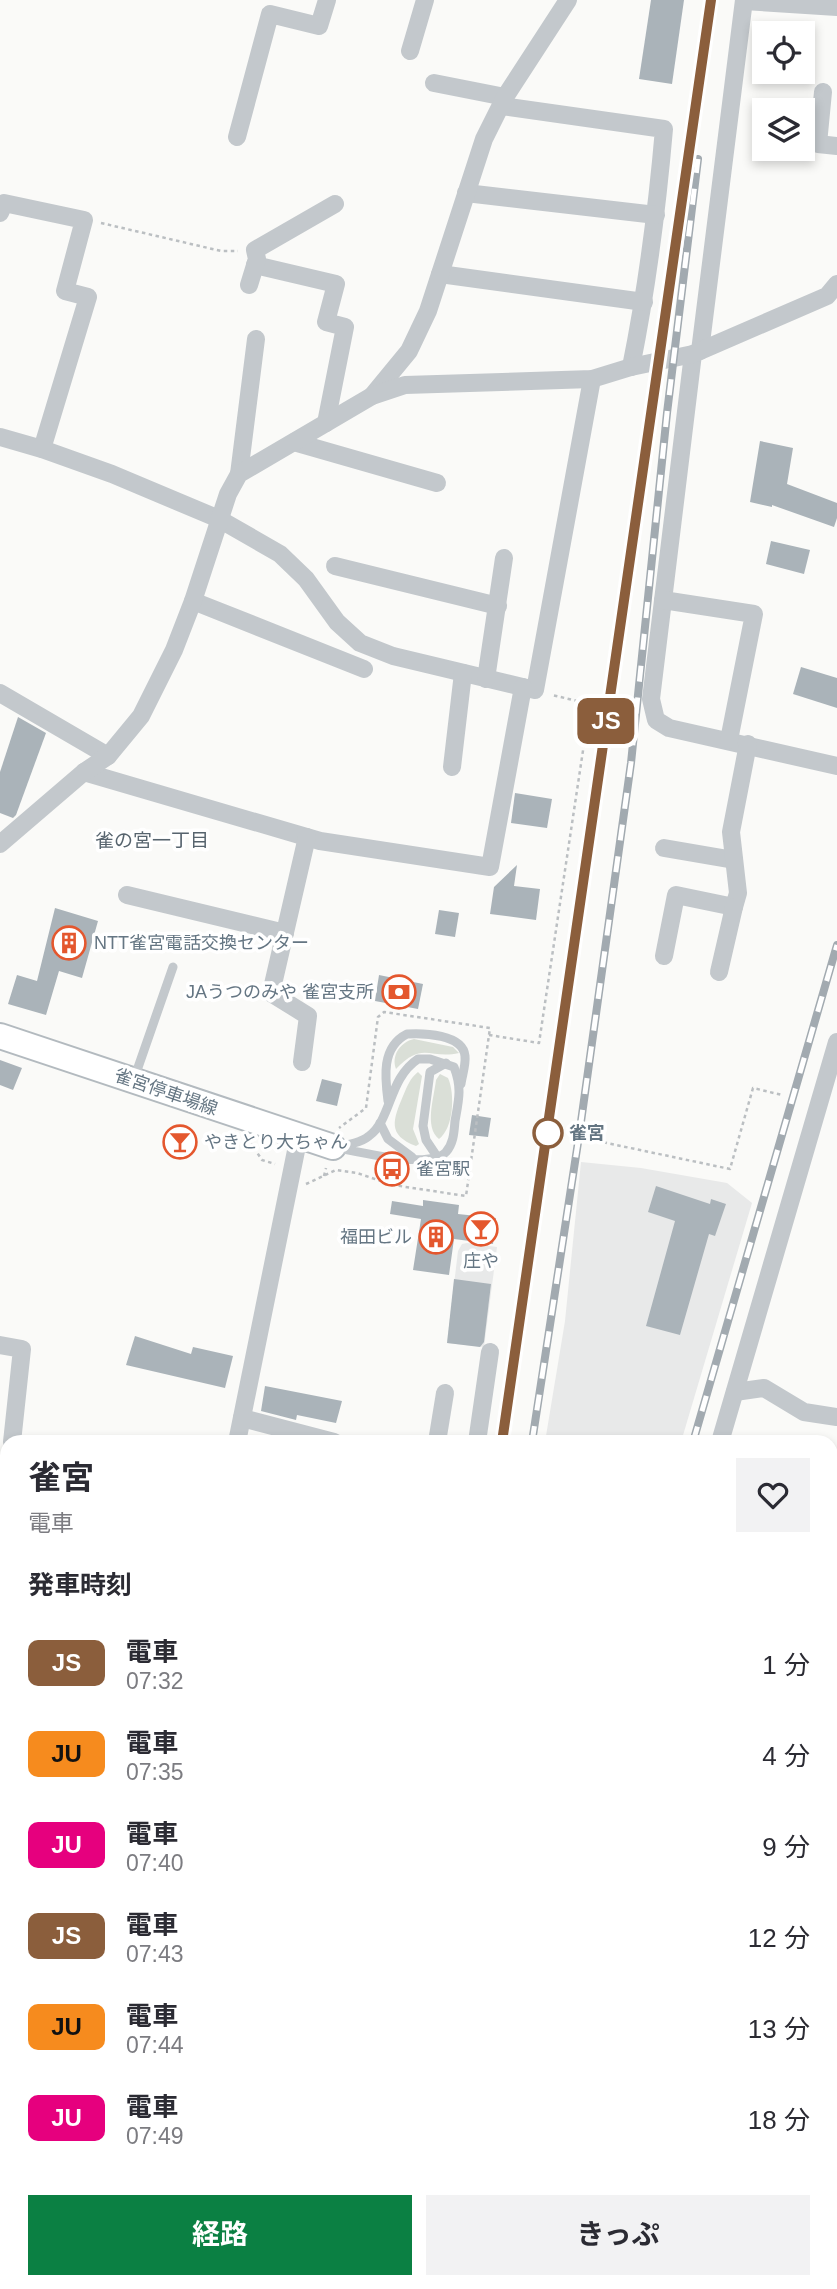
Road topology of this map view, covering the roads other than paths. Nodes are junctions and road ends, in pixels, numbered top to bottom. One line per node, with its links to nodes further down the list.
1 (327, 0): 10 (street)
2 (425, 0): 6 (street)
3 (568, 0): 9 (street)
4 (744, 0): 5 (street); 22 (street)
5 (837, 7)
6 (410, 51)
7 (434, 83): 9 (street)
8 (823, 92): 11 (street)
9 (504, 102): 12 (street); 15 (street)
10 (237, 137)
11 (837, 146)
12 (466, 193): 15 (street); 17 (street)
13 (335, 204): 16 (street)
14 (0, 213): 29 (street)
15 (656, 215): 20 (street)
16 (255, 258): 19 (street); 26 (street)
17 (440, 274): 20 (street); 25 (street)
18 (837, 284): 22 (street)
19 (249, 285)
20 (644, 302): 23 (street)
21 (256, 339): 30 (street)
22 (697, 352): 23 (street); 35 (street)
23 (631, 368): 24 (street)
24 (593, 379): 25 (street); 41 (street)
25 (372, 397): 26 (street)
26 (326, 423): 28 (street)
27 (0, 438): 29 (street)
28 (294, 442): 30 (street); 31 (street)
29 (42, 449): 32 (street)
30 (239, 474): 32 (street)
31 (437, 483)
32 (219, 519): 36 (street); 39 (street)
33 (505, 558): 37 (street)
34 (335, 566): 37 (street)
35 (663, 600): 43 (street); 43 (street)
36 (193, 601): 38 (street); 45 (street)
37 (498, 606): 40 (street)
38 (364, 669)
39 (463, 673): 40 (street); 47 (street)
40 (485, 678): 41 (street)
41 (529, 689): 49 (street)
42 (0, 693): 45 (street)
43 (729, 740): 44 (street)
44 (748, 744): 46 (street); 52 (street)
45 (108, 755): 48 (street)
46 (837, 766)
47 (452, 767)
48 (84, 772): 49 (street); 50 (street)
49 (307, 837): 55 (street)
50 (2, 839)
51 (664, 848): 52 (street)
52 (734, 860): 54 (street)
53 (127, 895): 55 (street)
54 (734, 907): 56 (street); 58 (street)
55 (285, 933): 61 (street)
56 (664, 956)
57 (173, 967): 63 (lane)
58 (719, 972)
59 (0, 1036): 63 (main road, 雀宮停車場線)
60 (837, 1042): 73 (street)
61 (302, 1062)
62 (446, 1063): 64 (lane); 65 (lane); 69 (lane)
63 (133, 1081): 67 (main road, 雀宮停車場線)
64 (461, 1085): 65 (lane); 69 (lane)
65 (388, 1103): 66 (lane)
66 (380, 1123): 68 (lane); 70 (lane)
67 (299, 1136): 68 (main road, 雀宮停車場線); 75 (street)
68 (333, 1147): 70 (lane)
69 (438, 1158): 70 (lane)
70 (416, 1160)
71 (0, 1345): 77 (street)
72 (489, 1352): 81 (street)
73 (735, 1392): 76 (street); 82 (street)
74 (445, 1393): 80 (street)
75 (242, 1418): 78 (street); 79 (street)
76 (837, 1418)
77 (13, 1435)
78 (238, 1435)
79 (307, 1435)
80 (438, 1435)
81 (479, 1435)
82 (722, 1435)

